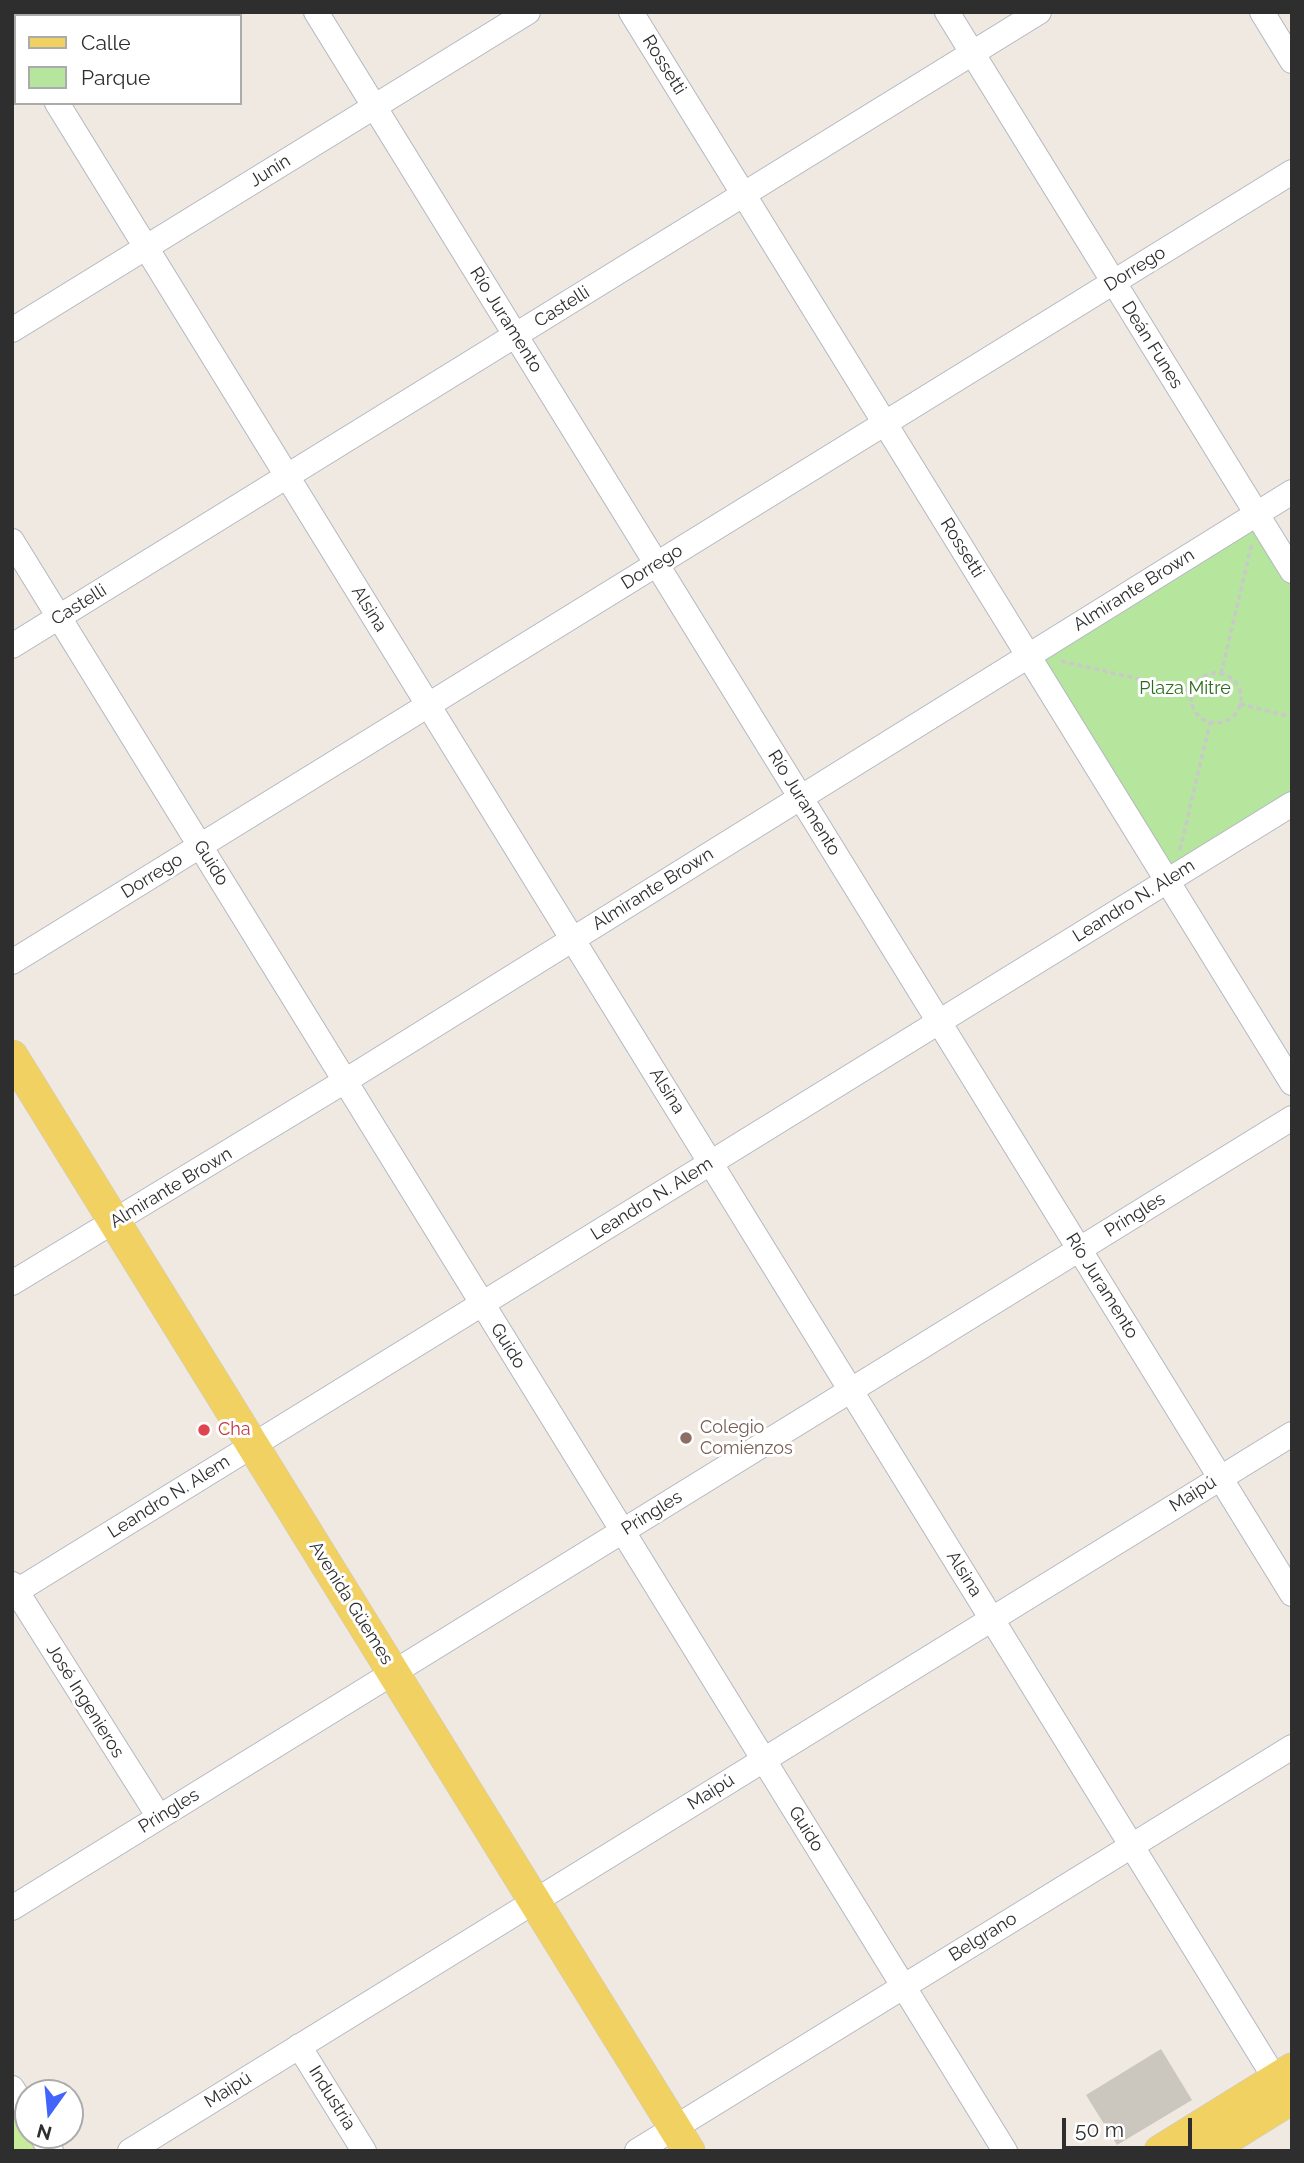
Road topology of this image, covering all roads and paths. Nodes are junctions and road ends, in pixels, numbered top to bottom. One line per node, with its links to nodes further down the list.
1 (317, 12): 10 (street, Río Juramento)
2 (528, 12): 10 (street, Junín)
3 (631, 12): 12 (street, Rossetti)
4 (947, 12): 7 (street, Deán Funes)
5 (1039, 12): 7 (street, Castelli)
6 (1262, 12): 8 (street)
7 (973, 53): 12 (street, Castelli); 14 (street, Deán Funes)
8 (1292, 61)
9 (58, 105): 13 (street, Alsina)
10 (375, 107): 13 (street, Junín); 16 (street, Río Juramento)
11 (1292, 172): 14 (street, Dorrego)
12 (744, 195): 16 (street, Castelli); 17 (street, Rossetti)
13 (146, 248): 15 (street, Junín); 18 (street, Alsina)
14 (1114, 282): 17 (street, Dorrego); 20 (street, Deán Funes)
15 (12, 330)
16 (516, 335): 18 (street, Castelli); 23 (street, Río Juramento)
17 (885, 423): 23 (street, Dorrego); 27 (street, Rossetti)
18 (287, 476): 25 (street, Castelli); 32 (street, Alsina)
19 (1292, 492): 20 (street, Almirante Brown)
20 (1256, 513): 24 (street, Deán Funes); 27 (street, Almirante Brown)
21 (1253, 538): 29 (path)
22 (12, 541): 25 (street, Guido)
23 (657, 564): 32 (street, Dorrego); 35 (street, Río Juramento)
24 (1292, 571)
25 (59, 617): 26 (street, Castelli); 37 (street, Guido)
26 (12, 646)
27 (1029, 656): 35 (street, Almirante Brown); 39 (street, Rossetti)
28 (1057, 660): 30 (path)
29 (1221, 674): 30 (path); 31 (path)
30 (1191, 691): 34 (path)
31 (1240, 704): 33 (path); 34 (path)
32 (428, 705): 37 (street, Dorrego); 40 (street, Alsina)
33 (1292, 717)
34 (1210, 722): 38 (path)
35 (800, 797): 40 (street, Almirante Brown); 42 (street, Río Juramento)
36 (1292, 804): 39 (street, Leandro N. Alem)
37 (200, 846): 41 (street, Dorrego); 44 (street, Guido)
38 (1179, 856)
39 (1167, 881): 42 (street, Leandro N. Alem); 45 (street, Rossetti)
40 (573, 939): 44 (street, Almirante Brown); 47 (street, Alsina)
41 (12, 961)
42 (939, 1022): 47 (street, Leandro N. Alem); 49 (street, Río Juramento)
43 (12, 1056): 48 (main road, Avenida Güemes)
44 (345, 1081): 48 (street, Almirante Brown); 51 (street, Guido)
45 (1292, 1083)
46 (1292, 1118): 49 (street, Pringles)
47 (711, 1163): 51 (street, Leandro N. Alem); 52 (street, Alsina)
48 (115, 1222): 50 (street, Almirante Brown); 54 (main road, Avenida Güemes)
49 (1079, 1249): 52 (street, Pringles); 55 (street, Río Juramento)
50 (12, 1283)
51 (482, 1304): 54 (street, Leandro N. Alem); 56 (street, Guido)
52 (851, 1390): 56 (street, Pringles); 59 (street, Alsina)
53 (1292, 1434): 55 (street, Maipú)
54 (254, 1445): 57 (street, Leandro N. Alem); 60 (main road, Avenida Güemes)
55 (1220, 1478): 58 (street, Río Juramento); 59 (street, Maipú)
56 (622, 1531): 60 (street, Pringles); 62 (street, Guido)
57 (14, 1590): 63 (street, José Ingenieros)
58 (1292, 1594)
59 (992, 1619): 62 (street, Maipú); 64 (street, Alsina)
60 (394, 1672): 63 (street, Pringles); 65 (main road, Avenida Güemes)
61 (1292, 1746): 64 (street, Belgrano)
62 (763, 1760): 65 (street, Maipú); 67 (street, Guido)
63 (159, 1817): 66 (street, Pringles)
64 (1131, 1846): 67 (street, Belgrano); 69 (street, Alsina)
65 (535, 1901): 68 (street, Maipú); 70 (main road, Avenida Güemes)
66 (12, 1908)
67 (903, 1986): 70 (street, Belgrano); 74 (street, Guido)
68 (299, 2046): 71 (street, Maipú); 72 (street, Industria)
69 (1288, 2091): 75 (main road); 76 (main road)
70 (682, 2139): 73 (street, Belgrano)
71 (130, 2151)
72 (364, 2151)
73 (637, 2151)
74 (1005, 2151)
75 (1160, 2151)
76 (1207, 2151)

